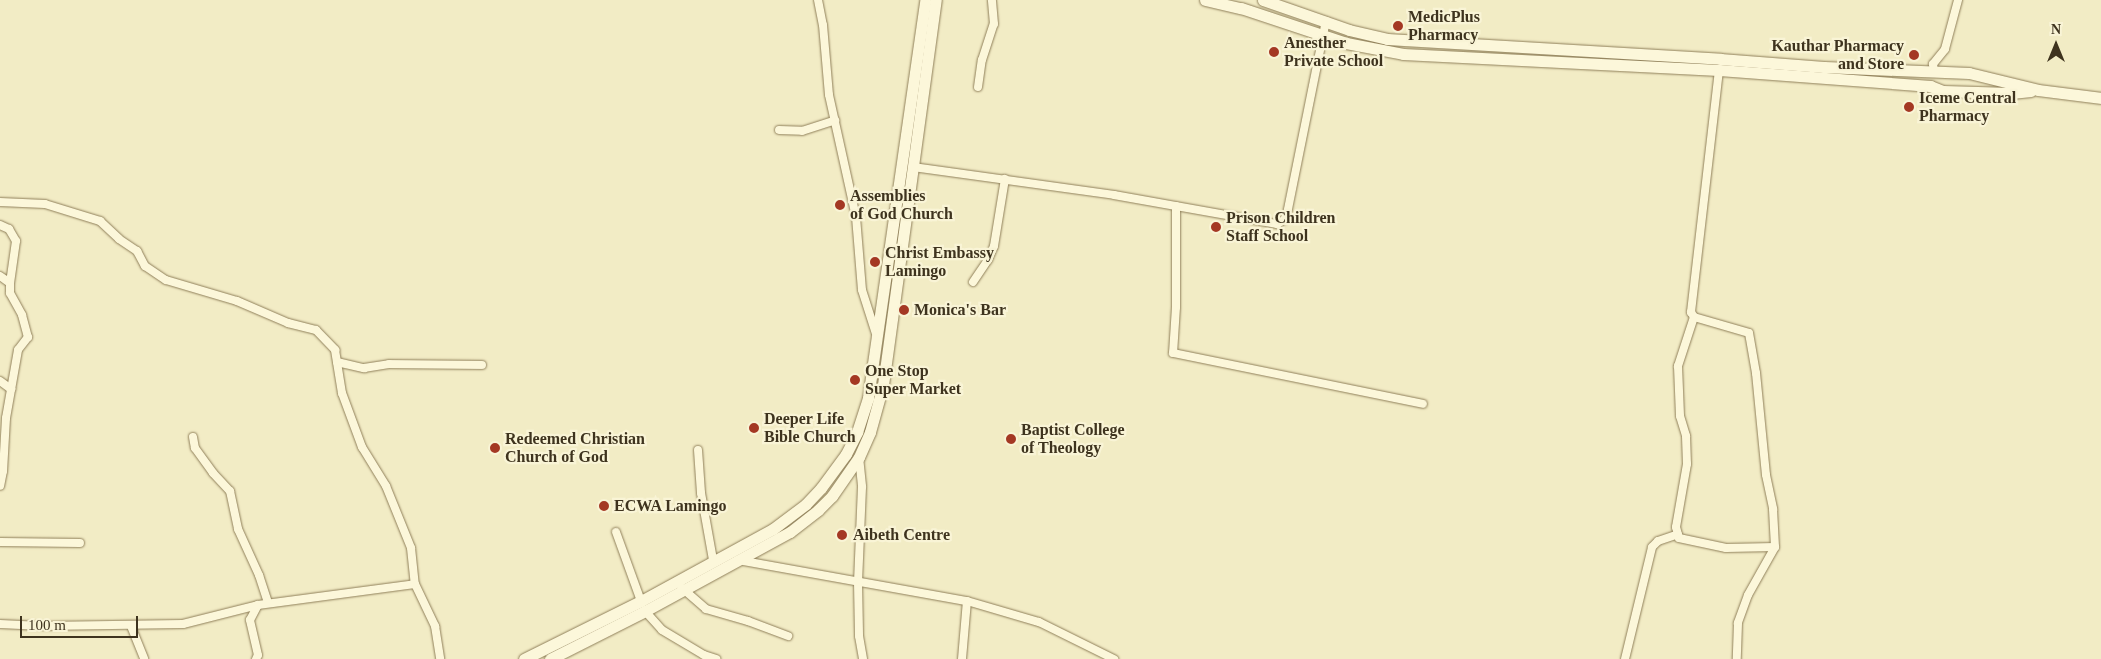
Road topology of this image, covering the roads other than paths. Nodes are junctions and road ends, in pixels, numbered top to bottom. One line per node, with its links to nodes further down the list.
1 (818, 0): 18 (street)
2 (925, 0): 29 (street)
3 (936, 0): 20 (street)
4 (992, 0): 14 (street)
5 (1205, 0): 9 (street)
6 (1262, 0): 8 (street)
7 (1958, 0): 11 (street)
8 (1326, 21): 9 (street); 11 (street)
9 (1323, 34): 10 (street); 23 (street)
10 (1719, 70): 13 (street); 28 (street)
11 (1932, 72): 12 (street); 13 (street)
12 (1969, 73): 15 (street); 16 (street)
13 (1930, 86): 15 (street)
14 (978, 87)
15 (1967, 90): 16 (street)
16 (2038, 90): 17 (street)
17 (2101, 98)
18 (835, 120): 19 (street); 29 (street)
19 (779, 130)
20 (913, 167): 21 (street); 37 (street)
21 (1005, 179): 23 (street); 26 (street)
22 (0, 202): 30 (street)
23 (1176, 206): 34 (street)
24 (0, 225): 27 (street)
25 (0, 276): 27 (street)
26 (973, 282)
27 (10, 283): 33 (street)
28 (1694, 317): 40 (street); 43 (street)
29 (876, 334): 44 (street)
30 (337, 362): 31 (street); 47 (street)
31 (482, 365)
32 (0, 380): 33 (street)
33 (11, 389): 38 (street)
34 (1423, 404)
35 (193, 437): 50 (street)
36 (698, 450): 44 (street)
37 (859, 457): 45 (street); 46 (street)
38 (0, 486)
39 (616, 532): 52 (street)
40 (1678, 534): 43 (street); 65 (street)
41 (0, 542): 42 (street)
42 (80, 543)
43 (1775, 547): 66 (street)
44 (713, 560): 48 (street)
45 (738, 560): 46 (street); 48 (street)
46 (858, 582): 49 (street); 62 (street)
47 (415, 584): 50 (street); 58 (street)
48 (678, 585): 52 (street); 55 (street)
49 (967, 601): 63 (street); 64 (street)
50 (268, 604): 51 (street)
51 (258, 605): 54 (street); 57 (street)
52 (643, 606): 59 (street); 60 (street); 61 (street)
53 (0, 624): 54 (street)
54 (131, 626): 56 (street)
55 (788, 636)
56 (144, 659)
57 (256, 659)
58 (440, 659)
59 (524, 659)
60 (550, 659)
61 (716, 659)
62 (863, 659)
63 (962, 659)
64 (1114, 659)
65 (1625, 659)
66 (1737, 659)

